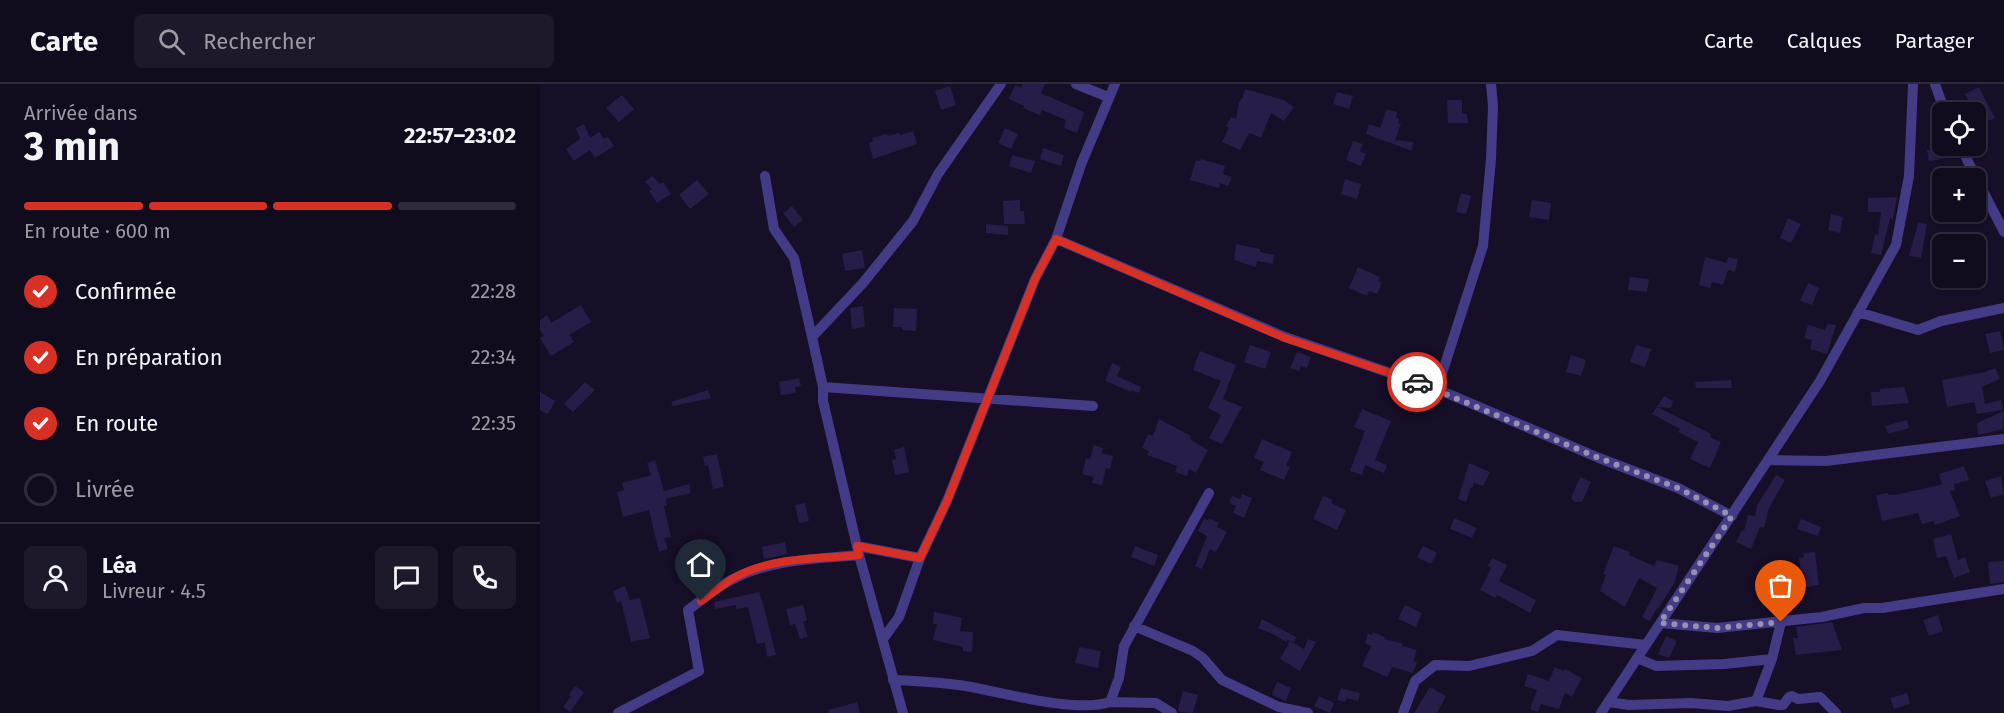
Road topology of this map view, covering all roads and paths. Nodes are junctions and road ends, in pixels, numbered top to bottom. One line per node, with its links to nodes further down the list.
1 (1001, 84): 15 (street)
2 (1076, 84): 7 (street)
3 (1114, 84): 7 (street)
4 (1491, 84): 17 (street)
5 (1913, 84): 14 (street)
6 (1935, 84): 8 (street)
7 (1108, 97): 12 (street)
8 (1941, 102)
9 (1965, 156): 11 (street)
10 (765, 176): 15 (street)
11 (2004, 232)
12 (1056, 239): 17 (street); 18 (street)
13 (2004, 308): 14 (street)
14 (1858, 312): 21 (street)
15 (812, 337): 16 (street)
16 (823, 387): 18 (street); 24 (street)
17 (1437, 389): 23 (street)
18 (986, 400): 19 (street); 25 (street)
19 (1093, 406)
20 (2004, 439): 21 (street)
21 (1768, 460): 23 (street)
22 (1209, 493): 29 (street)
23 (1732, 516): 28 (street)
24 (858, 550): 25 (street); 30 (street); 38 (street)
25 (920, 558): 30 (street)
26 (2004, 589): 27 (street)
27 (1781, 622): 28 (street); 33 (street)
28 (1660, 623): 31 (street)
29 (1134, 626): 36 (street); 41 (street)
30 (883, 639): 34 (street)
31 (1646, 645): 32 (street); 42 (street)
32 (1637, 658): 33 (street); 37 (street)
33 (1772, 659): 35 (street)
34 (893, 680): 36 (street); 39 (street)
35 (1756, 701): 37 (street); 44 (street)
36 (1110, 702): 40 (street)
37 (1608, 702): 43 (street)
38 (618, 713)
39 (903, 713)
40 (1172, 713)
41 (1307, 713)
42 (1403, 713)
43 (1601, 713)
44 (1836, 713)

